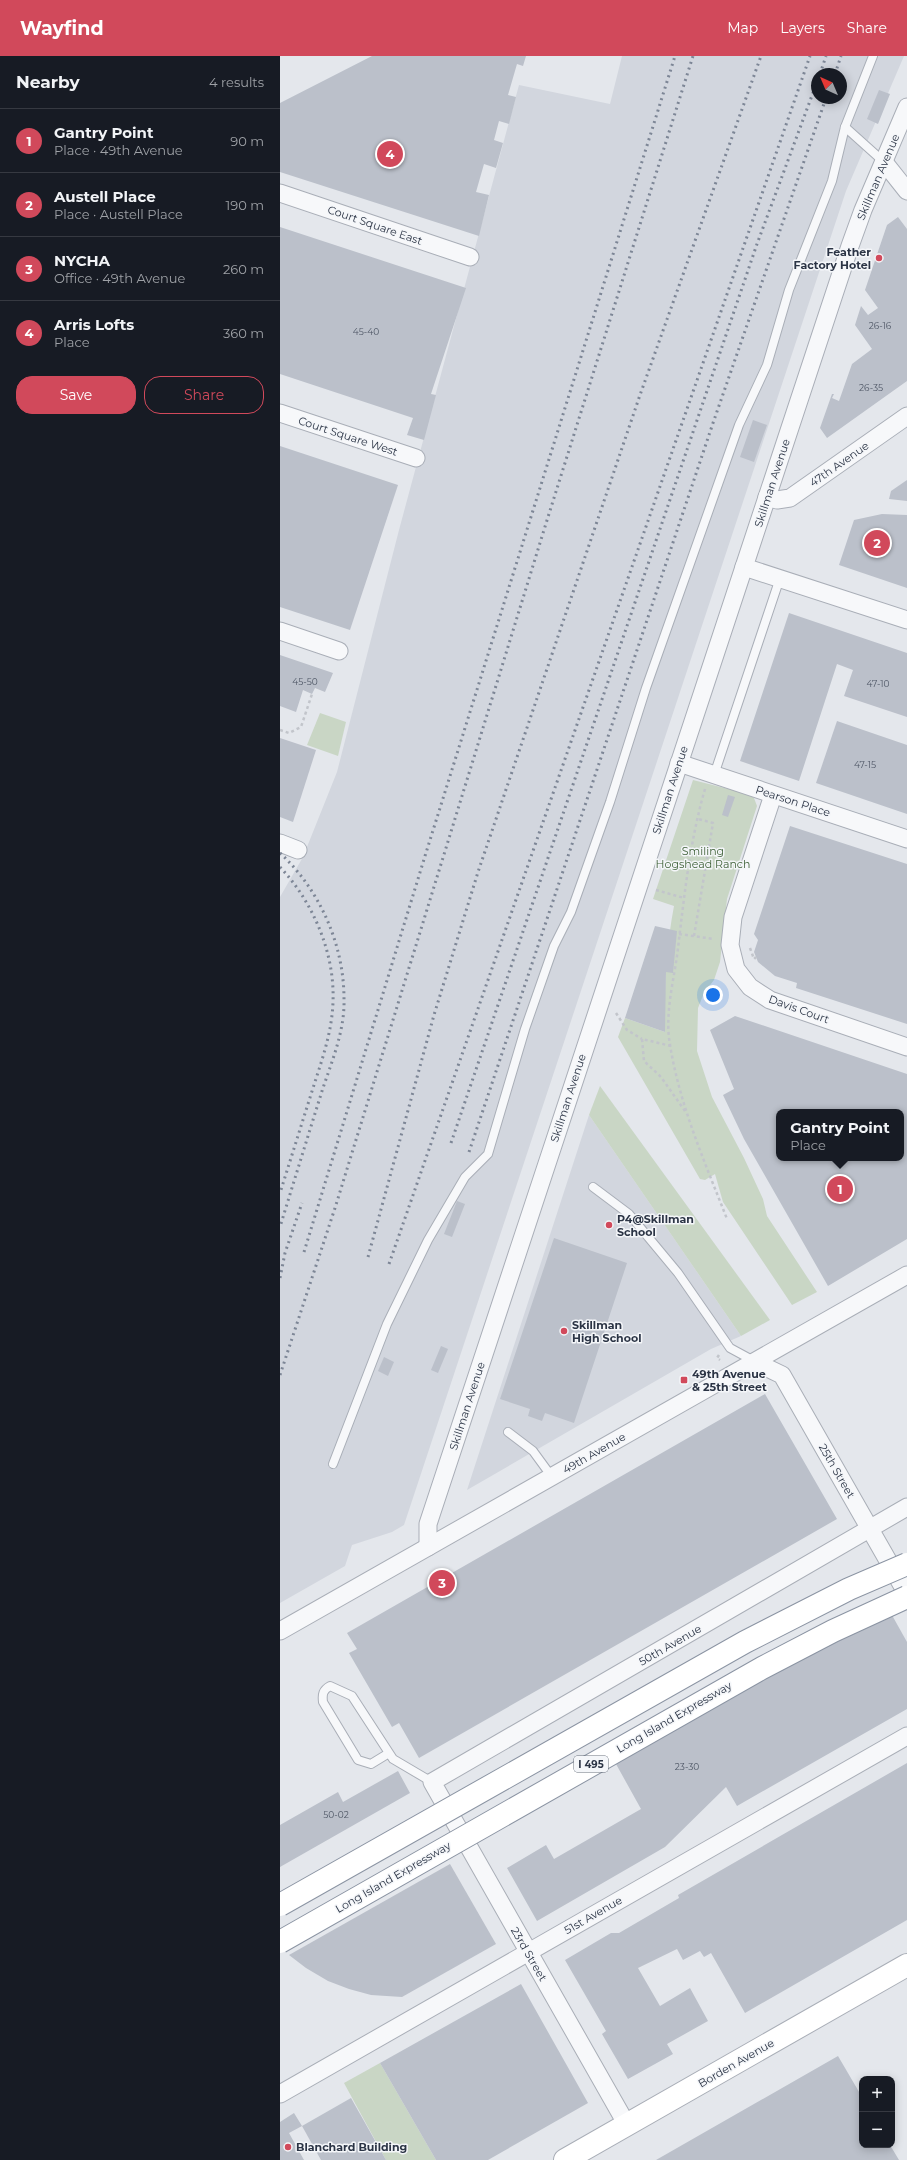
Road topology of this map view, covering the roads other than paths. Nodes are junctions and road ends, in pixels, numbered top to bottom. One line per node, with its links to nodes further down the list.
1 (873, 56): 3 (lane)
2 (907, 107): 4 (street, Skillman Avenue)
3 (846, 127): 4 (lane); 28 (lane)
4 (884, 162): 5 (street); 11 (street, Skillman Avenue)
5 (907, 191)
6 (280, 194): 7 (street, Court Square East)
7 (470, 257)
8 (280, 413): 10 (street, Court Square West)
9 (907, 416): 11 (street, 47th Avenue)
10 (416, 458)
11 (767, 497): 12 (street, Skillman Avenue)
12 (744, 567): 13 (street); 17 (street, Skillman Avenue)
13 (780, 578): 14 (street); 18 (lane)
14 (907, 620)
15 (280, 631): 16 (street)
16 (339, 651)
17 (679, 763): 18 (street, Pearson Place); 32 (street, Skillman Avenue)
18 (712, 774): 19 (street, Pearson Place)
19 (774, 795): 20 (street, Pearson Place); 23 (street, Davis Court)
20 (907, 839)
21 (280, 844): 22 (street)
22 (298, 850)
23 (907, 1047)
24 (593, 1187): 26 (lane)
25 (907, 1275): 26 (street, 49th Avenue)
26 (754, 1362): 29 (street, 49th Avenue); 31 (street, 25th Street)
27 (508, 1432): 29 (lane)
28 (333, 1464)
29 (552, 1477): 32 (street, 49th Avenue)
30 (907, 1507): 31 (street, 50th Avenue)
31 (870, 1529): 34 (street, 25th Street); 38 (street, 50th Avenue)
32 (428, 1547): 35 (street, 49th Avenue)
33 (907, 1564): 39 (main road, I 495, bridge)
34 (907, 1596): 40 (main road, Long Island Expressway / I 495, bridge)
35 (280, 1631)
36 (907, 1736): 41 (street, 51st Avenue)
37 (389, 1753): 37 (lane); 38 (lane)
38 (432, 1782): 41 (street, 23rd Street)
39 (280, 1905)
40 (280, 1942)
41 (528, 1952): 43 (street, 51st Avenue); 44 (street, 23rd Street)
42 (907, 1965): 44 (main road, Borden Avenue)
43 (280, 2094)
44 (627, 2125): 45 (main road, Borden Avenue)
45 (565, 2160)

